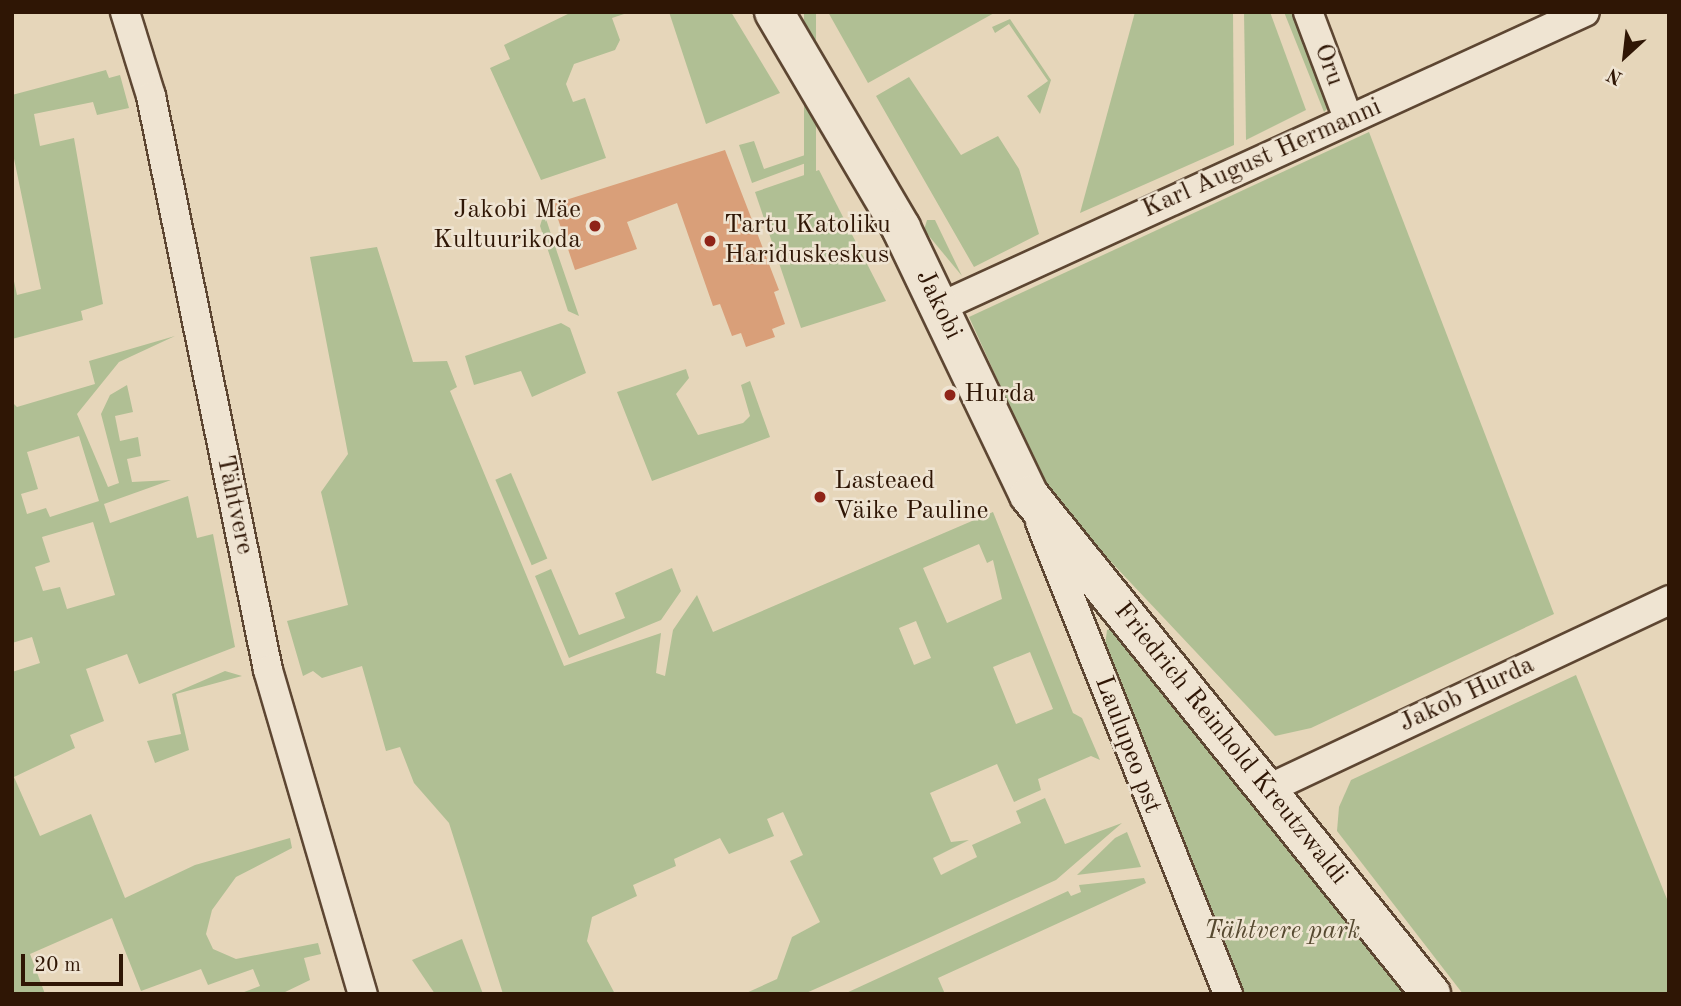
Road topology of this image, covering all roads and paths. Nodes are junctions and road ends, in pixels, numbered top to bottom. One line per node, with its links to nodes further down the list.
1 (125, 12): 10 (street, Tähtvere)
2 (774, 12): 6 (main road, Jakobi)
3 (1308, 12): 5 (street, Oru)
4 (1585, 12): 5 (street, Karl August Hermanni)
5 (1348, 118): 6 (street, Karl August Hermanni)
6 (940, 307): 7 (main road, Jakobi)
7 (1030, 495): 9 (main road, Friedrich Reinhold Kreutzwaldi); 11 (street, Laulupeo pst)
8 (1669, 600): 9 (street, Jakob Hurda)
9 (1266, 790): 12 (main road, Friedrich Reinhold Kreutzwaldi)
10 (363, 994)
11 (1228, 994)
12 (1430, 994)

